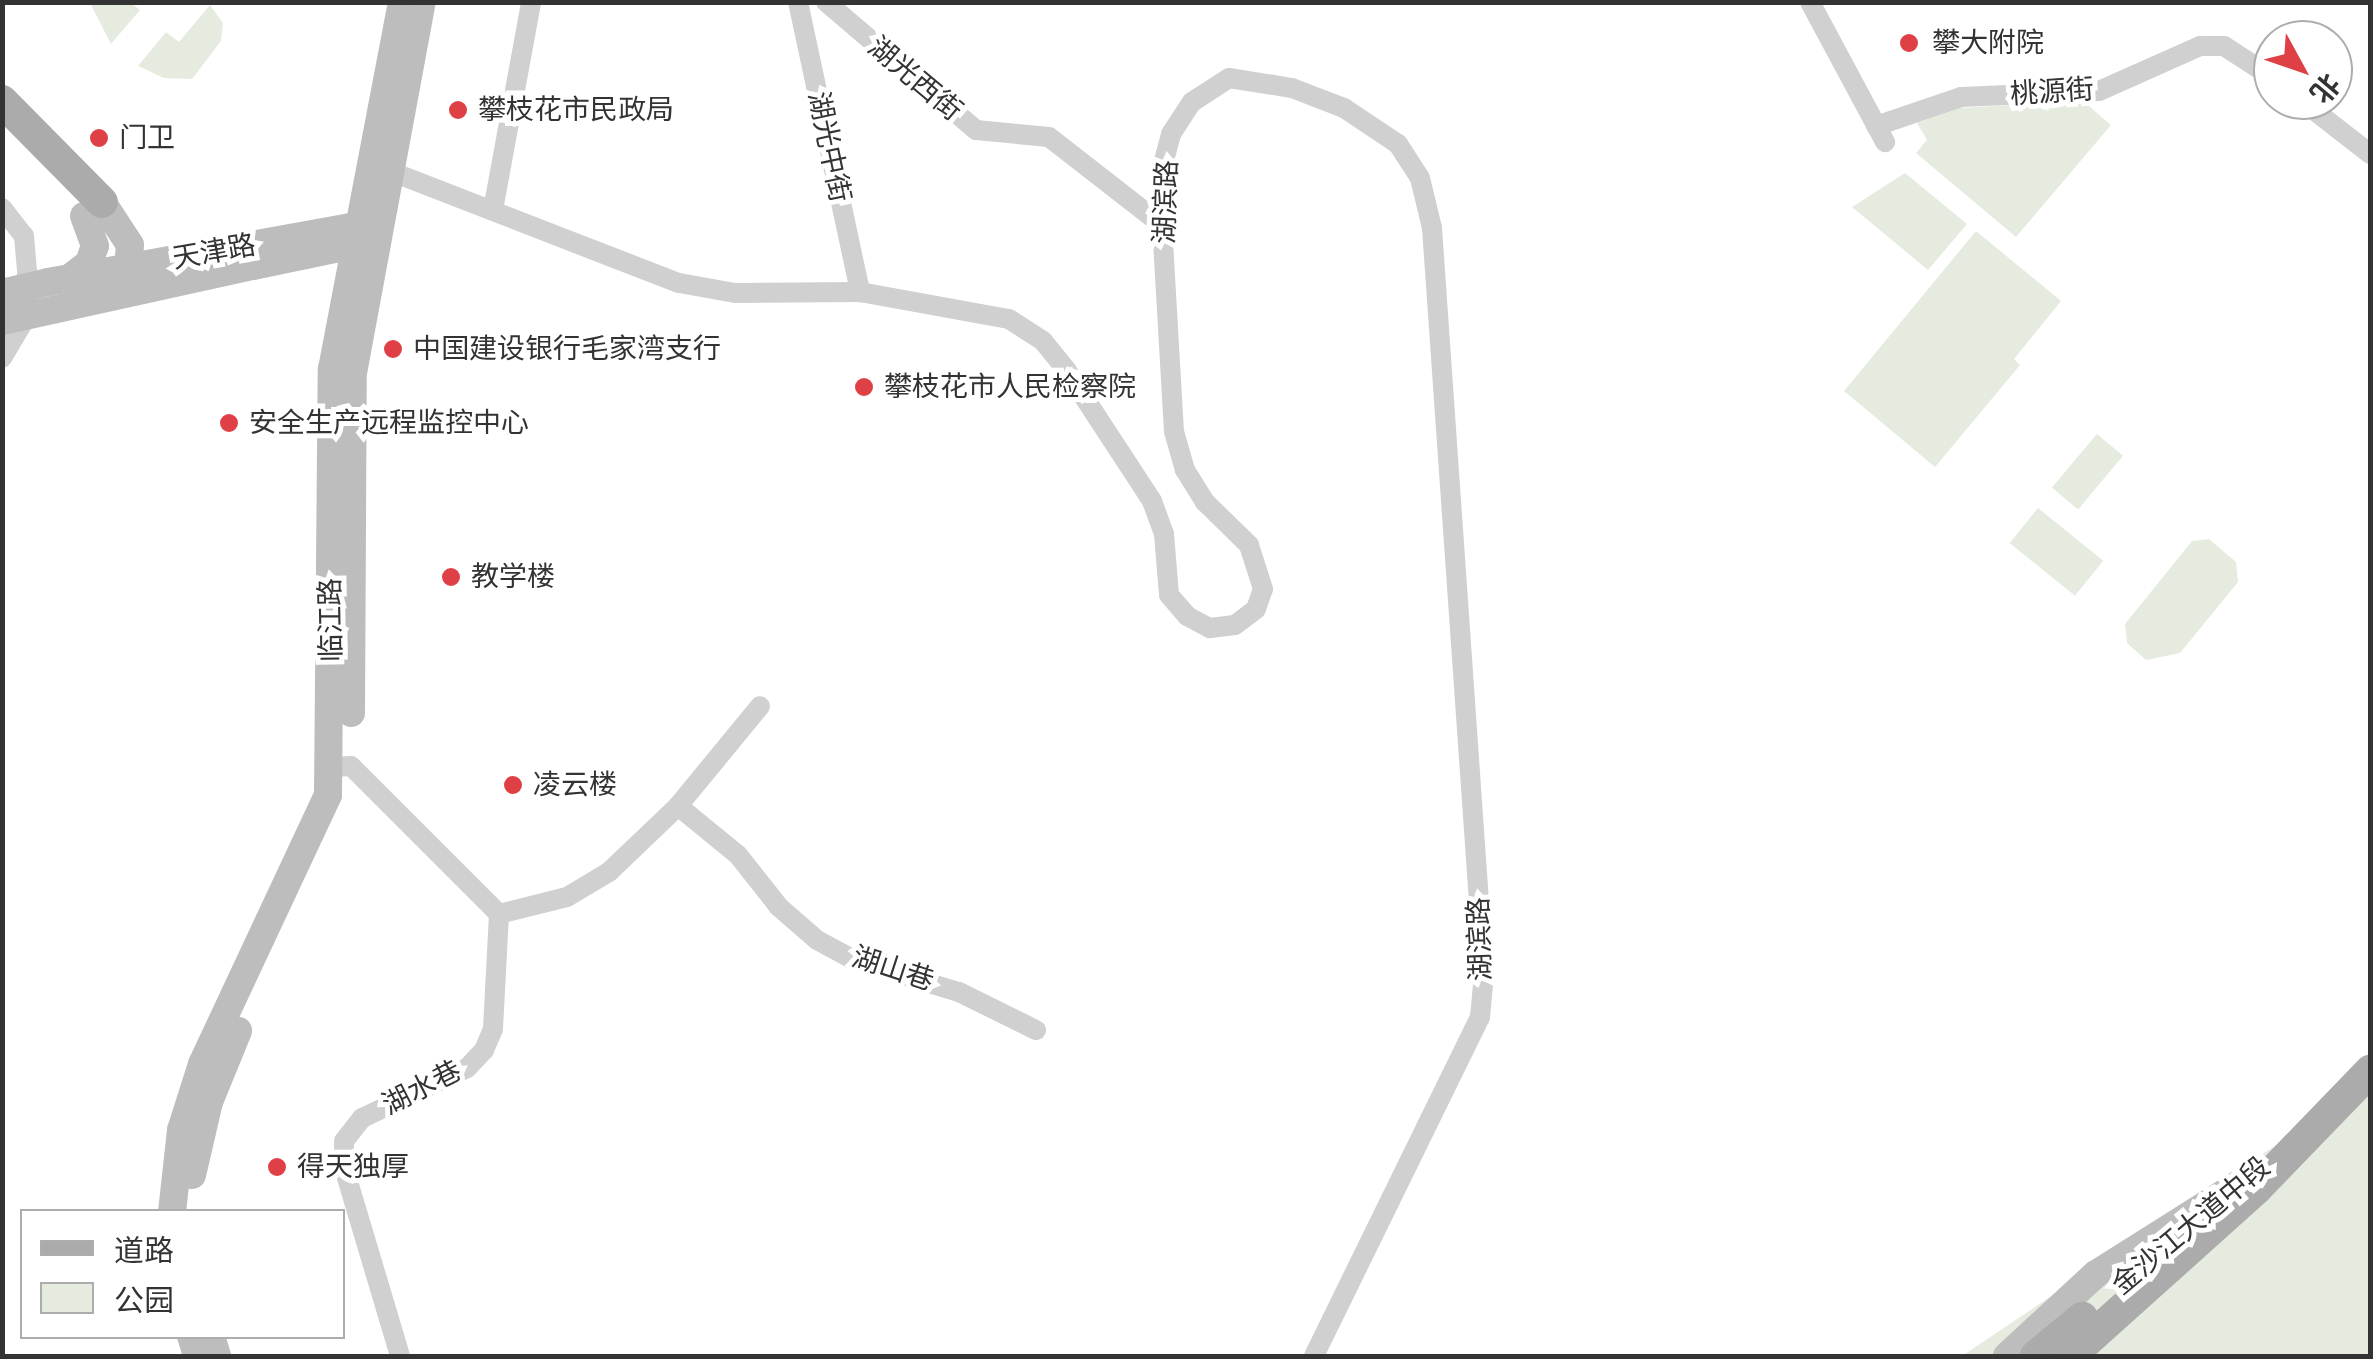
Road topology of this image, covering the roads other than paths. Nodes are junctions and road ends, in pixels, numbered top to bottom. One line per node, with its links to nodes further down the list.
1 (402, 2): 12 (main road, 临江路)
2 (422, 2): 12 (main road, 临江路)
3 (531, 2): 15 (street)
4 (798, 2): 21 (street, 湖光中街)
5 (826, 2): 16 (street, 湖光西街)
6 (1810, 2): 7 (street, 桃源街)
7 (2253, 65)
8 (2, 102): 14 (main road)
9 (2327, 120): 11 (street)
10 (2, 131): 14 (main road)
11 (2370, 154)
12 (380, 167): 15 (street, 湖滨路); 17 (main road, 临江路)
13 (2, 208): 24 (street)
14 (93, 208): 18 (main road); 19 (main road); 20 (main road)
15 (492, 210): 21 (street, 湖滨路)
16 (1162, 225): 21 (street, 湖滨路); 36 (street, 湖滨路)
17 (367, 234): 18 (main road, 天津路); 20 (main road, bridge); 26 (main road, 临江路)
18 (196, 256): 20 (main road, 天津路)
19 (59, 280): 20 (main road, 天津路); 22 (main road, 天津路, bridge)
20 (121, 281): 23 (main road, bridge)
21 (860, 292)
22 (2, 294)
23 (2, 321)
24 (2, 358)
25 (760, 706): 27 (street)
26 (342, 767): 28 (street); 33 (main road, 临江路); 34 (main road, 临江路)
27 (678, 806): 28 (street); 29 (street, 湖山巷)
28 (499, 914): 35 (street, 湖水巷)
29 (1036, 1030)
30 (2370, 1072): 31 (main road, 金沙江大道中段)
31 (2346, 1096): 32 (main road, 金沙江大道中段); 39 (main road, 金沙江大道中段)
32 (2246, 1179): 37 (main road); 38 (main road, 金沙江大道中段)
33 (172, 1209)
34 (190, 1209)
35 (400, 1356)
36 (1314, 1356)
37 (2007, 1356)
38 (2036, 1356)
39 (2070, 1356)

